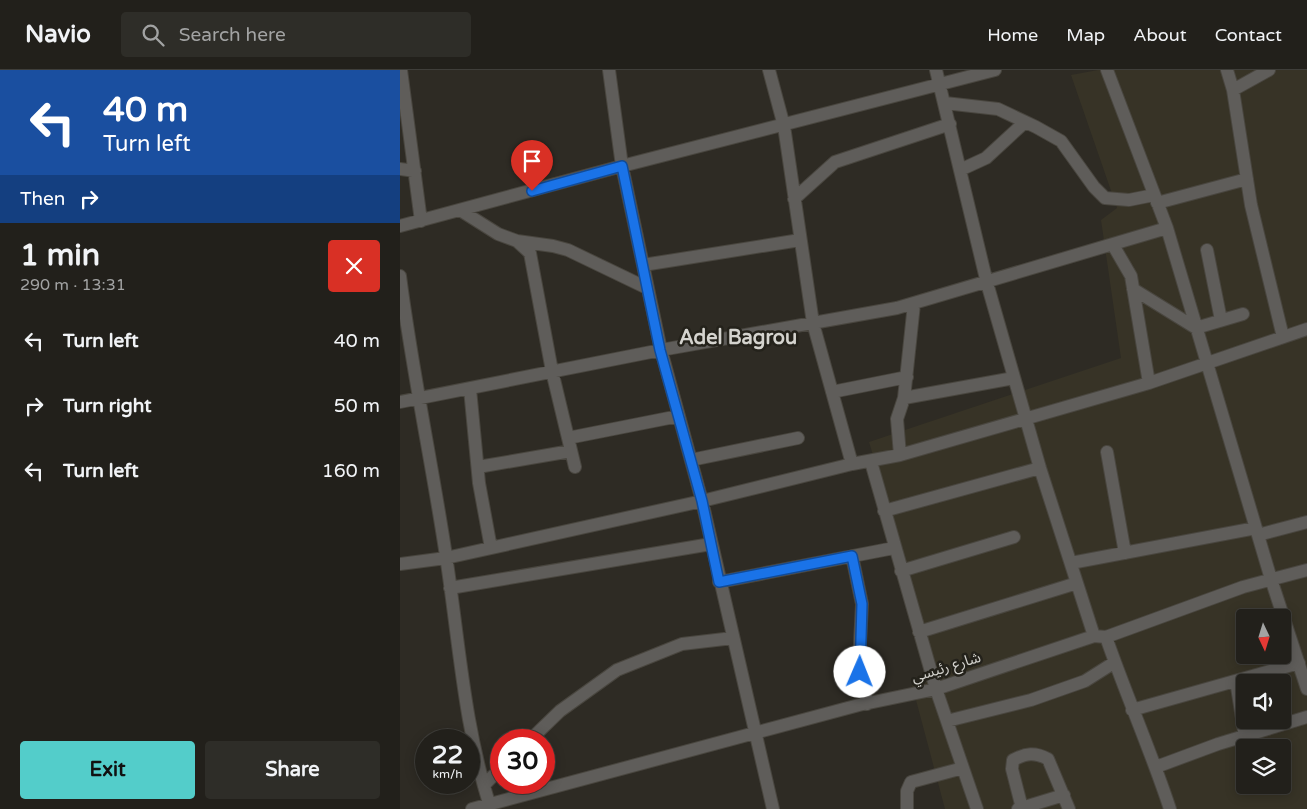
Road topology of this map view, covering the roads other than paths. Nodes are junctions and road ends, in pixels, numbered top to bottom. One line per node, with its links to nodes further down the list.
1 (402, 70): 18 (street)
2 (609, 70): 15 (street)
3 (769, 70): 14 (street)
4 (936, 70): 9 (street)
5 (995, 70): 9 (street)
6 (1107, 70): 21 (street)
7 (1227, 70): 10 (street)
8 (1269, 70): 10 (street)
9 (940, 84): 11 (street); 14 (street)
10 (1233, 90): 19 (street)
11 (945, 103): 12 (street); 13 (street)
12 (1025, 122): 17 (street); 21 (street)
13 (950, 124): 17 (street); 20 (street)
14 (784, 126): 15 (street); 20 (street)
15 (622, 166): 22 (street); 30 (street)
16 (400, 169): 18 (street)
17 (960, 170): 32 (street)
18 (415, 171): 23 (street)
19 (1247, 179): 21 (street); 41 (street)
20 (794, 199): 26 (street)
21 (1156, 199): 25 (street)
22 (460, 210): 23 (street); 27 (street)
23 (421, 221): 24 (street)
24 (400, 226)
25 (1167, 228): 28 (street); 39 (street)
26 (800, 240): 30 (street); 38 (street)
27 (517, 241): 33 (street); 44 (street)
28 (1113, 245): 32 (street); 34 (street)
29 (1207, 250): 37 (street)
30 (643, 265): 33 (street)
31 (400, 276): 51 (street)
32 (987, 283): 35 (street); 46 (street)
33 (648, 288): 42 (street)
34 (1132, 288): 39 (street); 47 (street)
35 (914, 304): 38 (street); 45 (street)
36 (1243, 314): 37 (street)
37 (1222, 320): 39 (street)
38 (813, 322): 42 (street); 49 (street)
39 (1196, 328): 43 (street)
40 (1307, 329): 41 (street)
41 (1283, 337): 43 (street)
42 (660, 350): 44 (street); 53 (street)
43 (1206, 362): 47 (street); 68 (street)
44 (552, 371): 48 (street); 56 (street)
45 (907, 377): 49 (street); 50 (street)
46 (1014, 378): 50 (street); 54 (street)
47 (1149, 383): 54 (street)
48 (470, 389): 51 (street); 62 (street)
49 (832, 392): 61 (street)
50 (904, 398): 58 (street)
51 (420, 399): 52 (street); 75 (street)
52 (400, 402)
53 (679, 416): 56 (street); 59 (street)
54 (1026, 420): 58 (street); 64 (street)
55 (798, 438): 59 (street)
56 (569, 445): 62 (street); 63 (street)
57 (1107, 452): 73 (street)
58 (900, 456): 60 (street)
59 (691, 460): 65 (street)
60 (871, 462): 61 (street); 66 (street)
61 (852, 464): 65 (street)
62 (478, 467): 71 (street)
63 (575, 468)
64 (1040, 468): 66 (street); 76 (street)
65 (702, 501): 70 (street); 71 (street)
66 (884, 511): 72 (street)
67 (1307, 522): 68 (street)
68 (1257, 532): 73 (street); 80 (street)
69 (1014, 537): 79 (street)
70 (711, 544): 81 (street); 83 (street)
71 (490, 548): 75 (street)
72 (894, 548): 74 (street); 79 (street)
73 (1125, 553): 76 (street)
74 (852, 556): 81 (street); 93 (street)
75 (446, 558): 77 (street); 83 (street)
76 (1071, 563): 82 (street)
77 (400, 564)
78 (1307, 570): 80 (street, شارع رئيسي)
79 (901, 571): 84 (street)
80 (1271, 579): 85 (street, شارع رئيسي); 88 (street)
81 (719, 582): 86 (street)
82 (1077, 583): 84 (street); 85 (street)
83 (450, 588): 104 (street)
84 (919, 632): 91 (street)
85 (1100, 636): 87 (street); 91 (street, شارع رئيسي)
86 (733, 638): 97 (street); 99 (street)
87 (1115, 662): 94 (street); 96 (street)
88 (1299, 663): 89 (street); 92 (street)
89 (1260, 674)
90 (1236, 681): 94 (street)
91 (936, 689): 93 (street, شارع رئيسي); 96 (street)
92 (1307, 689)
93 (867, 704): 99 (street, شارع رئيسي)
94 (1132, 710): 101 (street)
95 (1307, 718): 100 (street)
96 (947, 721): 102 (street)
97 (541, 729)
98 (1244, 729): 100 (street)
99 (755, 733): 106 (street, شارع رئيسي); 109 (street)
100 (1245, 736): 101 (street)
101 (1156, 767): 113 (street)
102 (963, 768): 110 (street); 111 (street)
103 (490, 778): 104 (street)
104 (484, 784): 106 (street)
105 (1064, 795): 107 (street); 107 (street); 112 (street)
106 (490, 807): 108 (street, شارع رئيسي)
107 (1020, 808)
108 (472, 809)
109 (773, 809)
110 (907, 809)
111 (977, 809)
112 (1069, 809)
113 (1170, 809)

